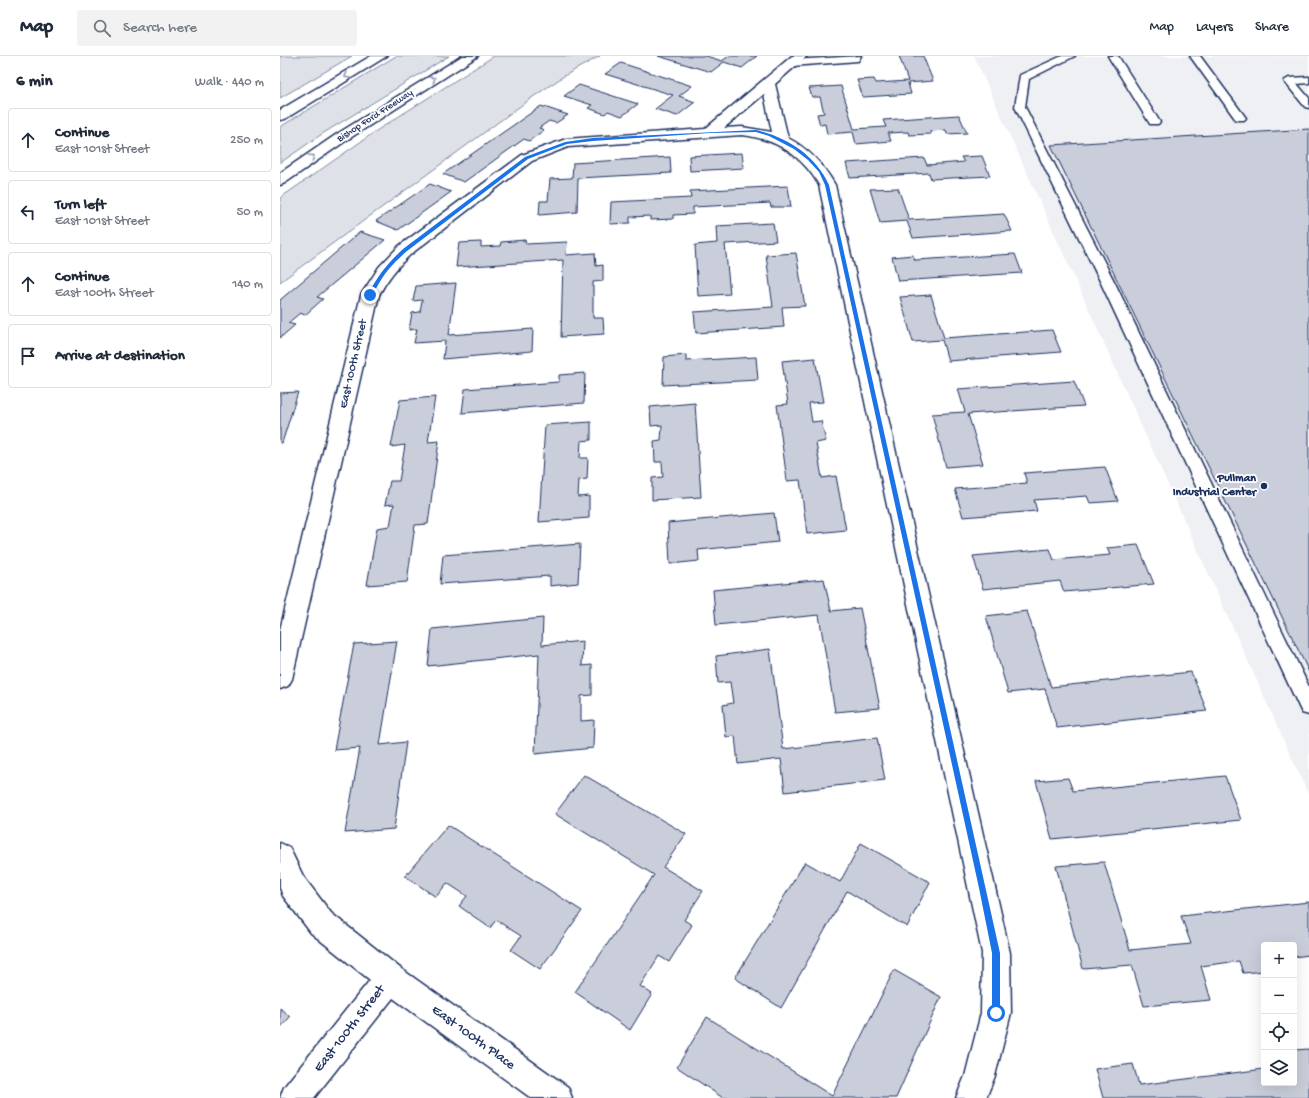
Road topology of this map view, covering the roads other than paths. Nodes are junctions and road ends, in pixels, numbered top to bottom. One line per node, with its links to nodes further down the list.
1 (380, 56): 11 (main road, one-way to 11)
2 (471, 56): 16 (main road, Bishop Ford Freeway, one-way to 2)
3 (856, 56): 7 (lane)
4 (1070, 56): 18 (lane)
5 (1113, 56): 13 (lane)
6 (1195, 56): 12 (lane)
7 (796, 59): 9 (main road)
8 (1309, 80): 10 (lane)
9 (768, 82): 14 (main road); 15 (main road)
10 (1309, 105)
11 (280, 116)
12 (1240, 118)
13 (1154, 122)
14 (710, 132): 15 (main road, East 100th Street); 17 (main road, East 100th Street)
15 (781, 140): 23 (main road, East 100th Street)
16 (280, 180)
17 (280, 680)
18 (1309, 707)
19 (280, 856): 20 (main road, East 100th Street)
20 (390, 978): 21 (main road, East 100th Street); 22 (main road, East 100th Place)
21 (295, 1098)
22 (557, 1098)
23 (971, 1098)

